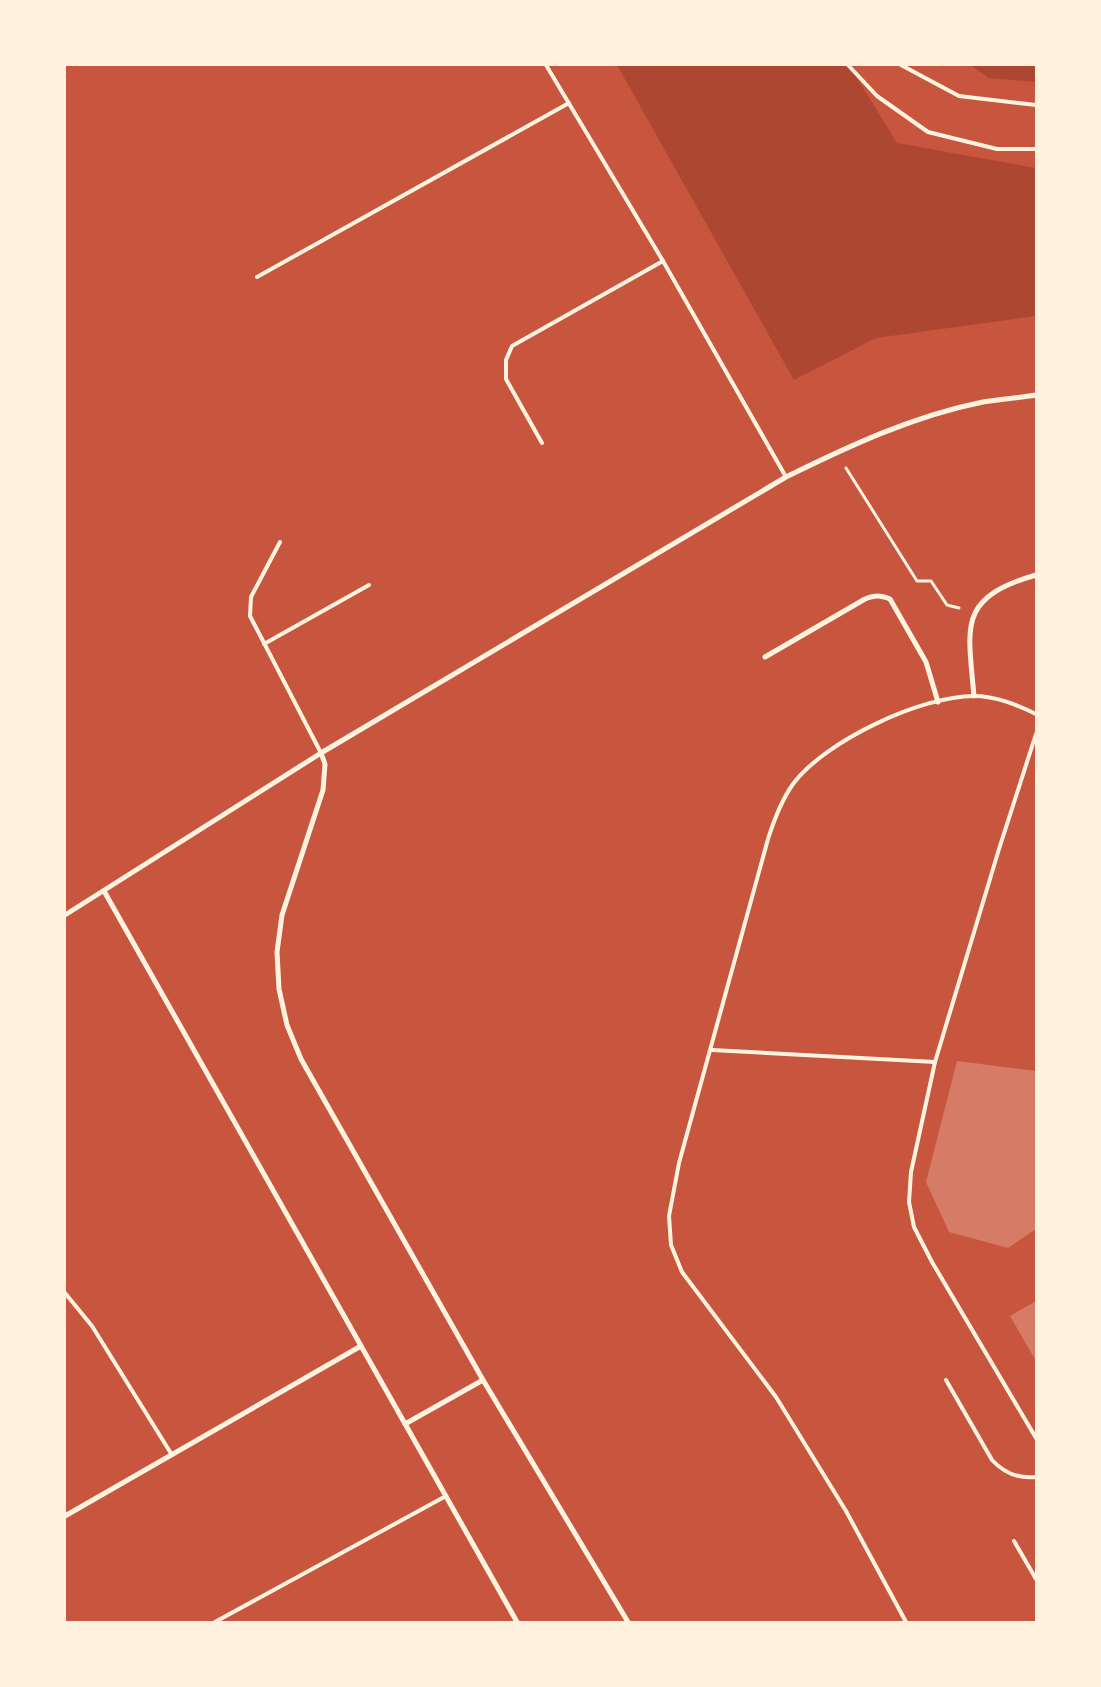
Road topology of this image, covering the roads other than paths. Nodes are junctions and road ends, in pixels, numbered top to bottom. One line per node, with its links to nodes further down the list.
1 (546, 65): 4 (lane)
2 (848, 65): 6 (lane)
3 (901, 65): 5 (lane)
4 (569, 103): 7 (lane); 8 (lane)
5 (1036, 105)
6 (1036, 149)
7 (662, 261): 10 (lane); 11 (lane)
8 (257, 278)
9 (1036, 396): 11 (street)
10 (542, 443)
11 (786, 477): 21 (street)
12 (280, 542): 15 (lane)
13 (1036, 575): 17 (street)
14 (368, 585): 15 (lane)
15 (264, 644): 21 (lane)
16 (765, 657): 18 (street)
17 (974, 696): 18 (lane); 19 (lane)
18 (938, 702): 24 (lane)
19 (1036, 714)
20 (1036, 734): 25 (lane)
21 (321, 752): 22 (street); 28 (street)
22 (104, 891): 23 (street); 27 (street)
23 (65, 915)
24 (712, 1050): 25 (lane); 41 (lane)
25 (936, 1062): 31 (lane)
26 (65, 1293): 32 (lane)
27 (361, 1346): 30 (street); 32 (street)
28 (483, 1380): 30 (street); 40 (street)
29 (946, 1380): 33 (lane)
30 (406, 1424): 34 (street)
31 (1036, 1438)
32 (172, 1455): 35 (street)
33 (1036, 1477)
34 (446, 1496): 38 (lane); 39 (street)
35 (65, 1516)
36 (1014, 1541): 37 (lane)
37 (1036, 1579)
38 (215, 1622)
39 (517, 1622)
40 (628, 1622)
41 (906, 1622)

